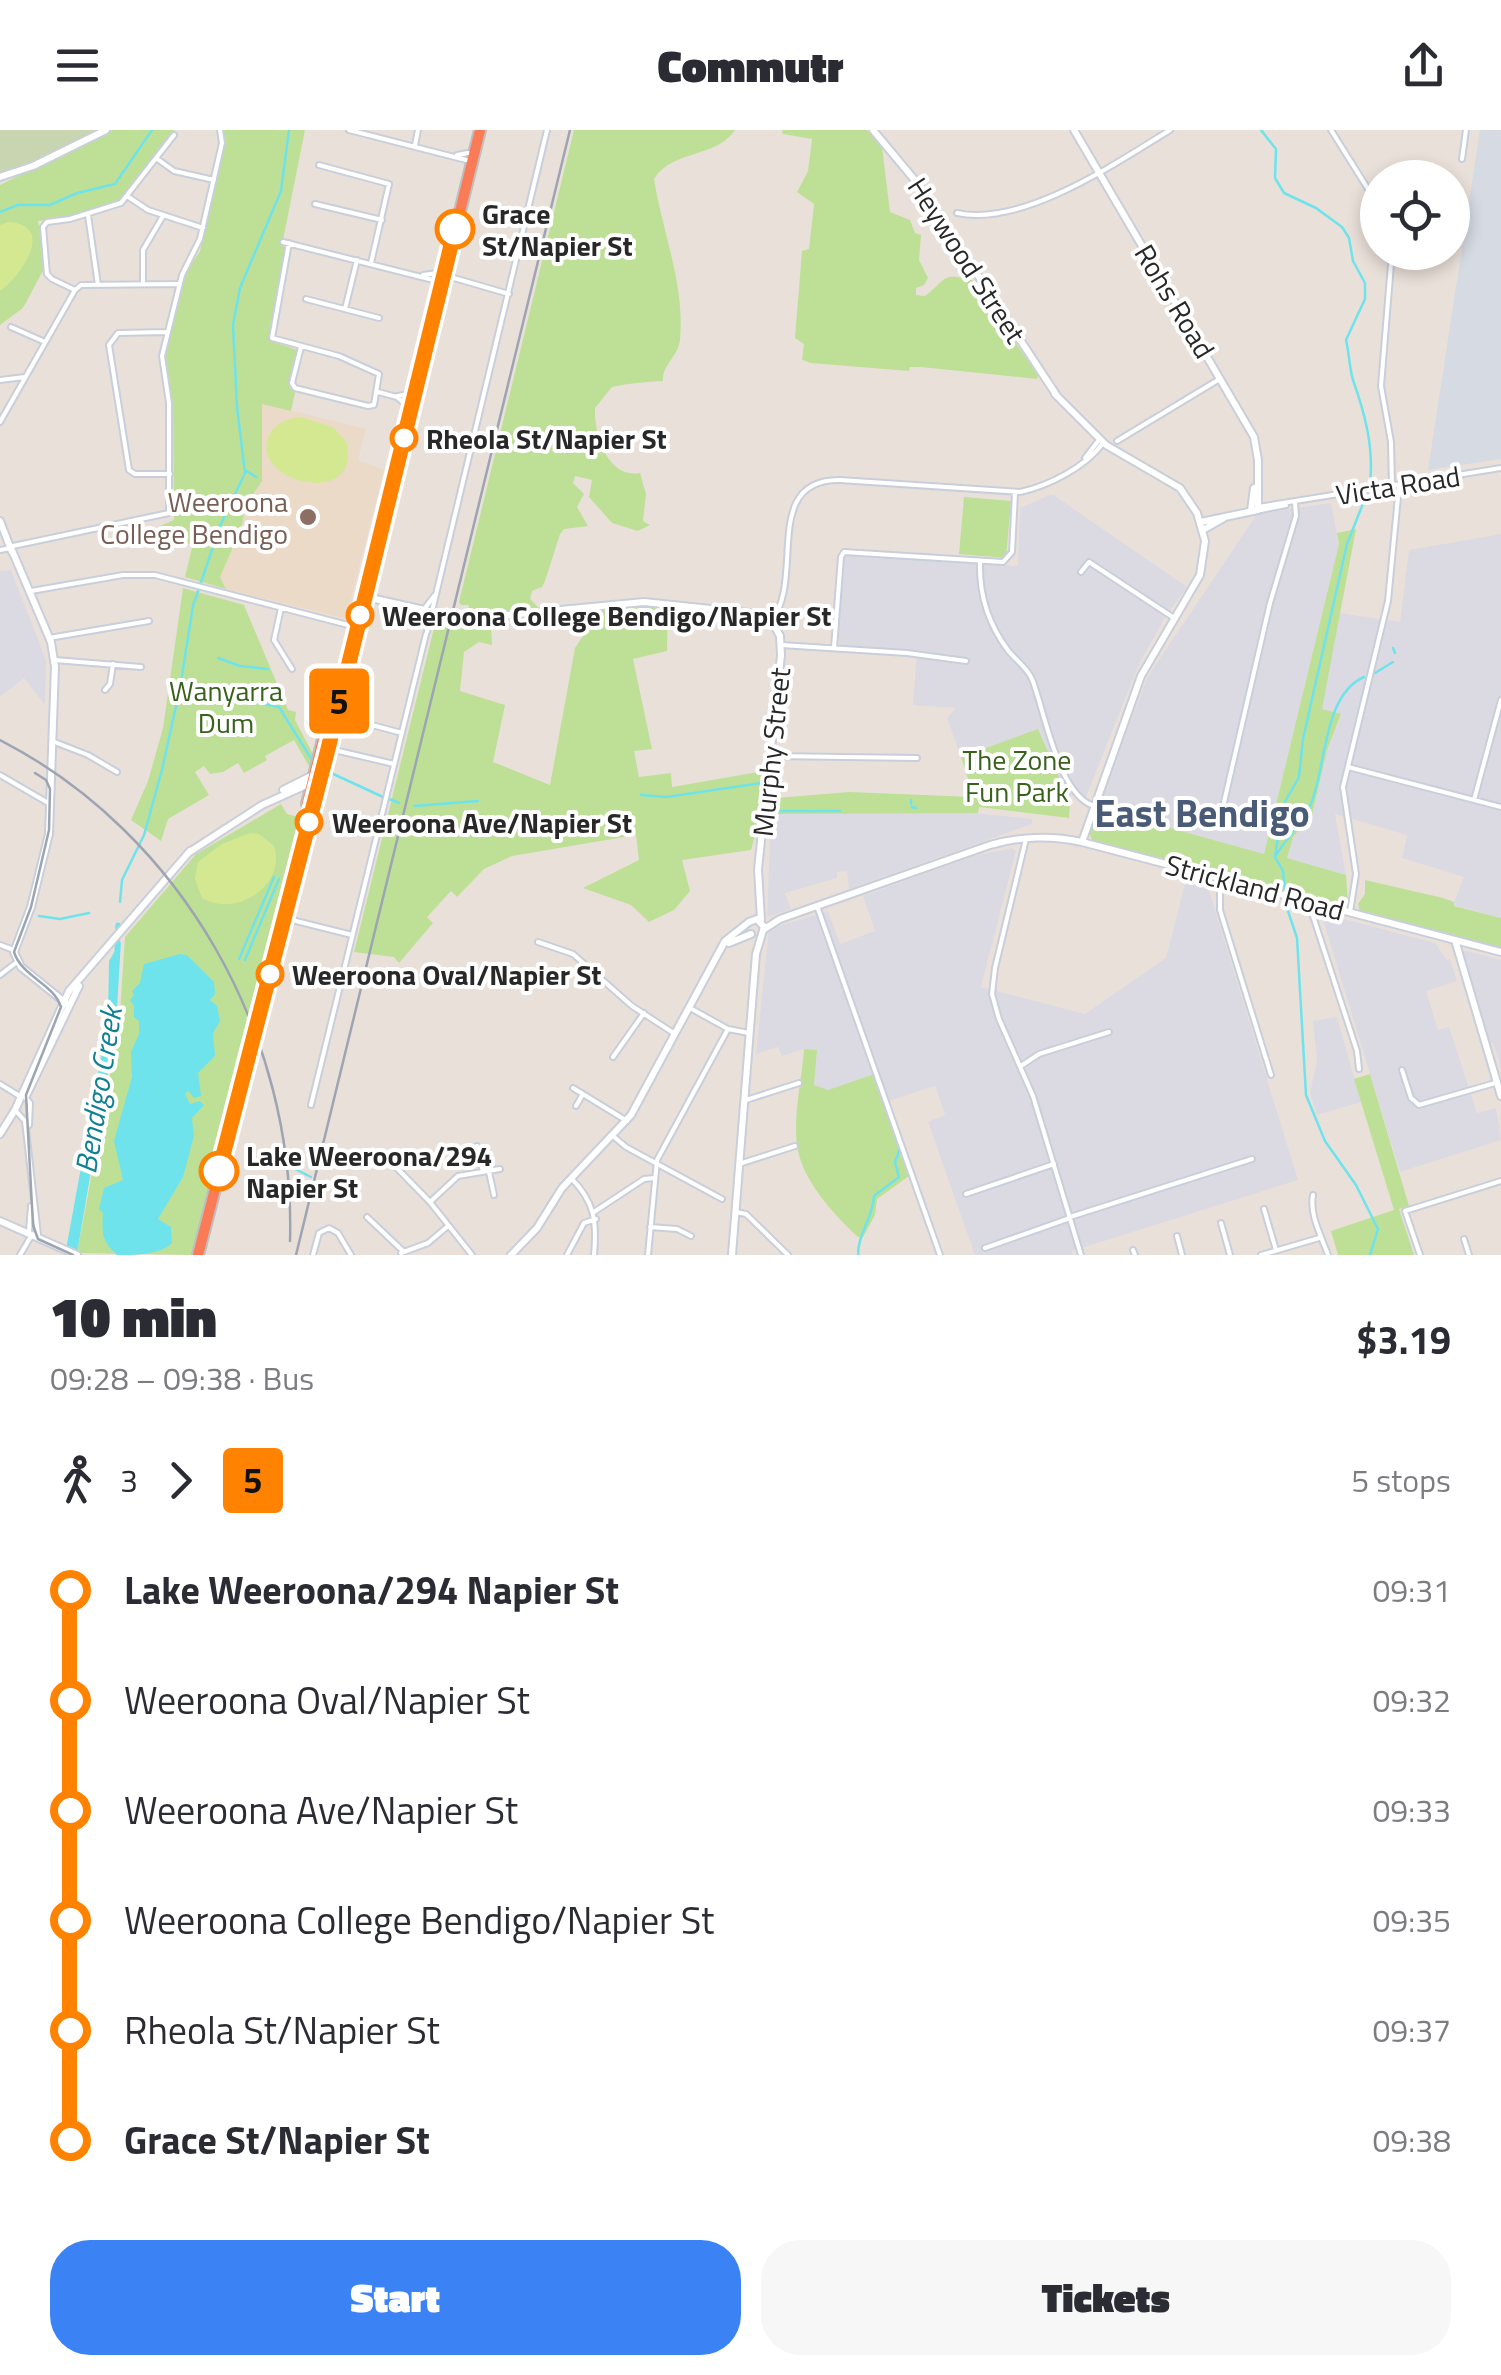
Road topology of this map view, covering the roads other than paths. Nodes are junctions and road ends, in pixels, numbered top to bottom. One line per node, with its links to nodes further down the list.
1 (106, 130): 22 (street)
2 (220, 130): 23 (street)
3 (349, 130): 12 (street)
4 (418, 130): 15 (street)
5 (477, 130): 16 (highway); 30 (highway)
6 (547, 130): 42 (street)
7 (873, 130): 58 (street, Heywood Street)
8 (1074, 130): 20 (street, Rohs Road)
9 (1170, 130): 20 (street, Heywood Street)
10 (1331, 130): 21 (street)
11 (1466, 130): 18 (street)
12 (359, 131): 13 (street)
13 (368, 132): 15 (street)
14 (174, 135): 17 (street)
15 (415, 146): 16 (street)
16 (467, 156): 32 (highway)
17 (156, 158): 23 (street); 24 (street)
18 (1462, 159)
19 (319, 166): 29 (street)
20 (1097, 172): 27 (street, Heywood Street); 51 (street, Rohs Road)
21 (1360, 176)
22 (0, 177)
23 (214, 180): 31 (street)
24 (127, 196): 26 (street); 28 (street)
25 (314, 204): 29 (street)
26 (88, 213): 40 (street); 41 (street)
27 (957, 213)
28 (163, 216): 31 (street); 38 (street)
29 (382, 220): 34 (street)
30 (456, 227): 32 (highway); 36 (highway)
31 (203, 228): 39 (street)
32 (442, 258): 36 (highway)
33 (357, 260): 34 (street); 44 (street); 49 (street)
34 (371, 263): 36 (street)
35 (1390, 270): 61 (street)
36 (440, 278): 37 (street); 37 (street); 55 (highway)
37 (459, 282): 42 (street)
38 (143, 284): 39 (street); 40 (street)
39 (179, 284): 47 (street)
40 (98, 285): 41 (street)
41 (74, 290): 48 (street)
42 (509, 294): 71 (street)
43 (306, 299): 44 (street)
44 (345, 309): 45 (street)
45 (379, 318)
46 (10, 326): 48 (street)
47 (167, 332): 60 (street); 60 (street)
48 (45, 342): 50 (street)
49 (301, 346): 53 (street); 53 (street)
50 (25, 378): 52 (street); 56 (street)
51 (1222, 378): 57 (street); 64 (street, Rohs Road)
52 (0, 380)
53 (378, 392): 54 (street)
54 (393, 396): 55 (street); 55 (street)
55 (409, 400): 73 (highway); 73 (highway)
56 (0, 422)
57 (1118, 441)
58 (1100, 443): 62 (street); 66 (street, Heywood Street)
59 (1501, 468): 61 (street, Victa Road)
60 (170, 474): 67 (street)
61 (1395, 486): 63 (street, Victa Road); 98 (street)
62 (1015, 492): 69 (street); 78 (street)
63 (1295, 502): 64 (street, Victa Road); 106 (street)
64 (1254, 509): 66 (street); 66 (street)
65 (0, 521): 67 (street)
66 (1199, 523): 76 (street)
67 (10, 547): 68 (street); 72 (street)
68 (0, 550)
69 (980, 560): 82 (street); 104 (street)
70 (1081, 572): 76 (street)
71 (437, 590): 75 (street); 75 (street)
72 (29, 592): 74 (street); 80 (street)
73 (362, 594): 75 (street); 79 (highway); 88 (highway)
74 (281, 608): 79 (street); 87 (street)
75 (430, 611): 78 (street); 92 (street)
76 (1174, 618): 104 (street)
77 (150, 621): 80 (street)
78 (770, 622): 81 (street, Murphy Street)
79 (352, 626): 88 (highway)
80 (47, 639): 83 (street)
81 (781, 645): 82 (street); 95 (street, Murphy Street)
82 (834, 648): 84 (street)
83 (54, 660): 85 (street); 93 (street)
84 (966, 662)
85 (113, 664): 86 (street); 89 (street)
86 (141, 667)
87 (292, 669)
88 (339, 687): 91 (highway); 101 (highway)
89 (105, 690)
90 (1501, 700): 102 (street)
91 (336, 716): 92 (street); 94 (highway)
92 (402, 733): 97 (street)
93 (52, 741): 99 (street); 103 (street)
94 (328, 749): 97 (street); 101 (highway); 114 (highway)
95 (772, 756): 96 (street); 110 (street, Murphy Street)
96 (917, 758)
97 (394, 764): 120 (street)
98 (1348, 767): 102 (street); 113 (street)
99 (116, 772)
100 (0, 775): 103 (street)
101 (314, 778): 114 (highway); 130 (street)
102 (1474, 800): 105 (street)
103 (50, 804): 124 (street)
104 (1094, 806): 108 (street)
105 (1501, 807)
106 (1222, 811)
107 (1022, 838): 108 (street, Strickland Road); 112 (street, Strickland Road); 138 (street)
108 (1082, 842): 109 (street, Strickland Road)
109 (1220, 878): 111 (street, Strickland Road); 141 (street)
110 (758, 898): 116 (street, Murphy Street); 117 (street, Murphy Street)
111 (1312, 903): 113 (street, Strickland Road); 139 (street)
112 (817, 906): 115 (street, Strickland Road); 205 (street)
113 (1350, 912): 121 (street, Strickland Road)
114 (282, 918): 120 (street); 195 (highway)
115 (780, 919): 116 (street, Strickland Road); 118 (street, Strickland Road)
116 (761, 920): 117 (street, Strickland Road); 118 (street, Murphy Street)
117 (750, 922): 119 (street); 125 (street)
118 (763, 931): 119 (street); 127 (street)
119 (752, 934): 125 (street); 127 (street)
120 (352, 936): 150 (street)
121 (1454, 940): 126 (street, Strickland Road); 142 (street)
122 (538, 942): 132 (street)
123 (0, 945): 124 (street)
124 (14, 950): 128 (street)
125 (721, 951): 131 (street)
126 (1501, 952)
127 (756, 954): 135 (street)
128 (17, 962): 129 (street); 130 (street)
129 (0, 975)
130 (65, 1002): 148 (street)
131 (690, 1008): 133 (street); 136 (street)
132 (644, 1013): 136 (street); 137 (street)
133 (728, 1029): 135 (street); 161 (street)
134 (1109, 1032): 138 (street)
135 (750, 1033): 149 (street)
136 (676, 1034): 153 (street)
137 (613, 1058)
138 (1021, 1066): 163 (street)
139 (1358, 1070)
140 (1402, 1070): 142 (street)
141 (1270, 1075)
142 (1496, 1082): 147 (street)
143 (799, 1083): 149 (street)
144 (0, 1084): 148 (street)
145 (573, 1088): 146 (street)
146 (583, 1094): 151 (street); 153 (street)
147 (1501, 1096)
148 (23, 1097): 152 (street); 155 (street)
149 (744, 1100): 162 (street)
150 (311, 1105)
151 (576, 1106)
152 (15, 1110): 154 (street); 155 (street)
153 (627, 1121): 156 (street)
154 (0, 1134)
155 (28, 1135): 173 (street)
156 (612, 1136): 161 (street); 166 (street)
157 (477, 1145): 165 (street)
158 (796, 1146): 162 (street)
159 (388, 1159): 174 (street)
160 (1252, 1160): 179 (street)
161 (656, 1164): 167 (street); 172 (street)
162 (740, 1164): 176 (street)
163 (1054, 1164): 169 (street); 179 (street)
164 (501, 1169): 165 (street)
165 (486, 1172): 170 (street); 174 (street)
166 (571, 1178): 177 (street); 199 (street)
167 (654, 1178): 177 (street); 183 (street)
168 (1501, 1180): 211 (street)
169 (966, 1194)
170 (494, 1195)
171 (1313, 1196): 187 (street)
172 (722, 1199)
173 (32, 1201): 186 (street); 186 (street)
174 (430, 1202): 182 (street)
175 (1264, 1209): 192 (street)
176 (736, 1212): 203 (street); 204 (street)
177 (595, 1215): 200 (street); 201 (street)
178 (371, 1218): 191 (street)
179 (1070, 1218): 189 (street); 206 (street)
180 (0, 1223): 186 (street)
181 (1221, 1223): 208 (street)
182 (448, 1226): 191 (street); 198 (street)
183 (650, 1228): 184 (street); 202 (street)
184 (691, 1236)
185 (1177, 1236): 207 (street)
186 (30, 1237): 190 (street); 193 (street)
187 (1319, 1238): 192 (street); 210 (street)
188 (1464, 1240): 212 (street)
189 (985, 1248)
190 (65, 1252): 194 (street)
191 (402, 1252)
192 (1275, 1252): 209 (street)
193 (20, 1254)
194 (77, 1255)
195 (200, 1255)
196 (313, 1255): 197 (street)
197 (351, 1255)
198 (472, 1255)
199 (511, 1255)
200 (567, 1255)
201 (594, 1255)
202 (648, 1255)
203 (732, 1255)
204 (788, 1255)
205 (940, 1255)
206 (1081, 1255)
207 (1182, 1255)
208 (1230, 1255)
209 (1262, 1255)
210 (1328, 1255)
211 (1420, 1255)
212 (1469, 1255)

